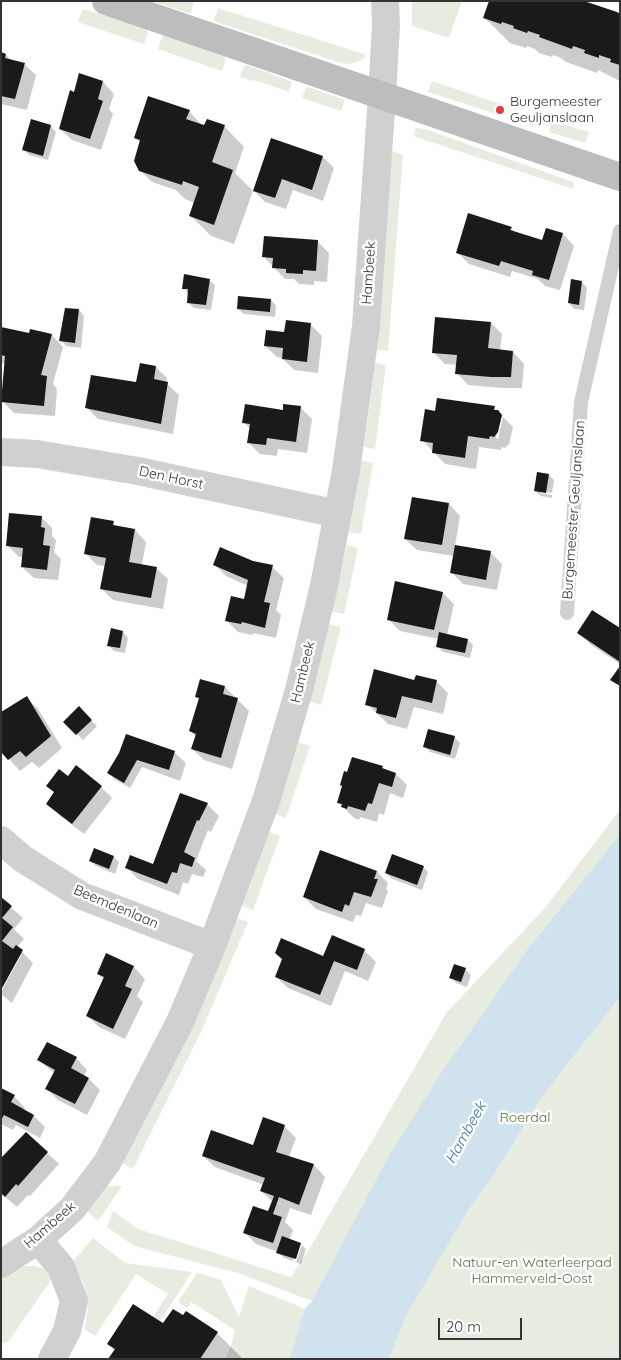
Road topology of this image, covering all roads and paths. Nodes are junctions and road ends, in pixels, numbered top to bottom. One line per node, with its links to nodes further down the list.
1 (106, 1): 3 (main road)
2 (385, 1): 3 (street, Hambeek)
3 (382, 96): 4 (main road); 7 (street, Hambeek)
4 (620, 177)
5 (620, 231): 8 (lane, Burgemeester Geuljanslaan)
6 (1, 452): 7 (street, Den Horst)
7 (338, 514): 10 (street, Hambeek)
8 (567, 613)
9 (1, 840): 10 (street, Beemdenlaan)
10 (212, 946): 11 (street, Hambeek)
11 (38, 1240): 12 (street, Hambeek); 13 (street)
12 (1, 1264)
13 (52, 1359)

